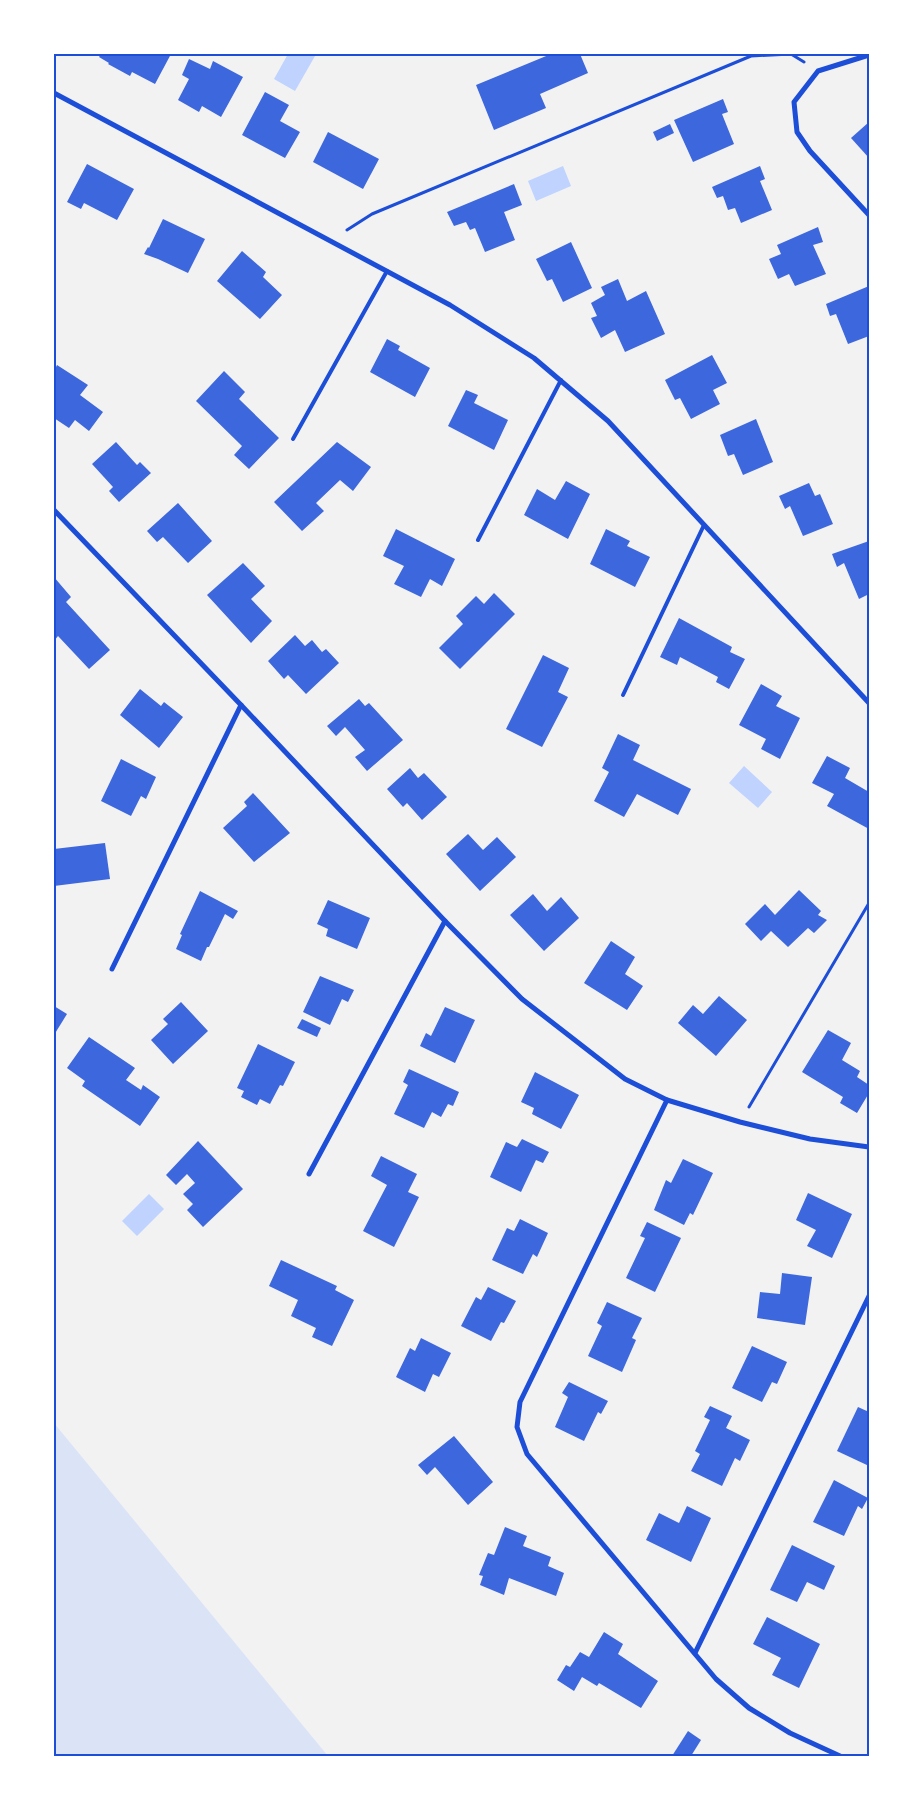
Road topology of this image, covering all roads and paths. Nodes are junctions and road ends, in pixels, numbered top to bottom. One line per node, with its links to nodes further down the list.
1 (869, 56): 2 (street)
2 (818, 71): 4 (street); 5 (path)
3 (56, 95): 5 (street)
4 (869, 215)
5 (332, 240): 6 (street)
6 (387, 271): 7 (street); 8 (lane)
7 (561, 380): 10 (street); 11 (lane)
8 (293, 439)
9 (54, 510): 14 (street)
10 (704, 525): 12 (lane); 13 (street)
11 (478, 540)
12 (623, 695)
13 (869, 703)
14 (241, 704): 16 (street); 17 (street)
15 (869, 903): 19 (path)
16 (445, 921): 18 (street); 21 (street)
17 (112, 969)
18 (667, 1100): 19 (street); 23 (street)
19 (740, 1122): 20 (street)
20 (869, 1148)
21 (309, 1174)
22 (869, 1296): 23 (street)
23 (695, 1653): 24 (street)
24 (840, 1756)

